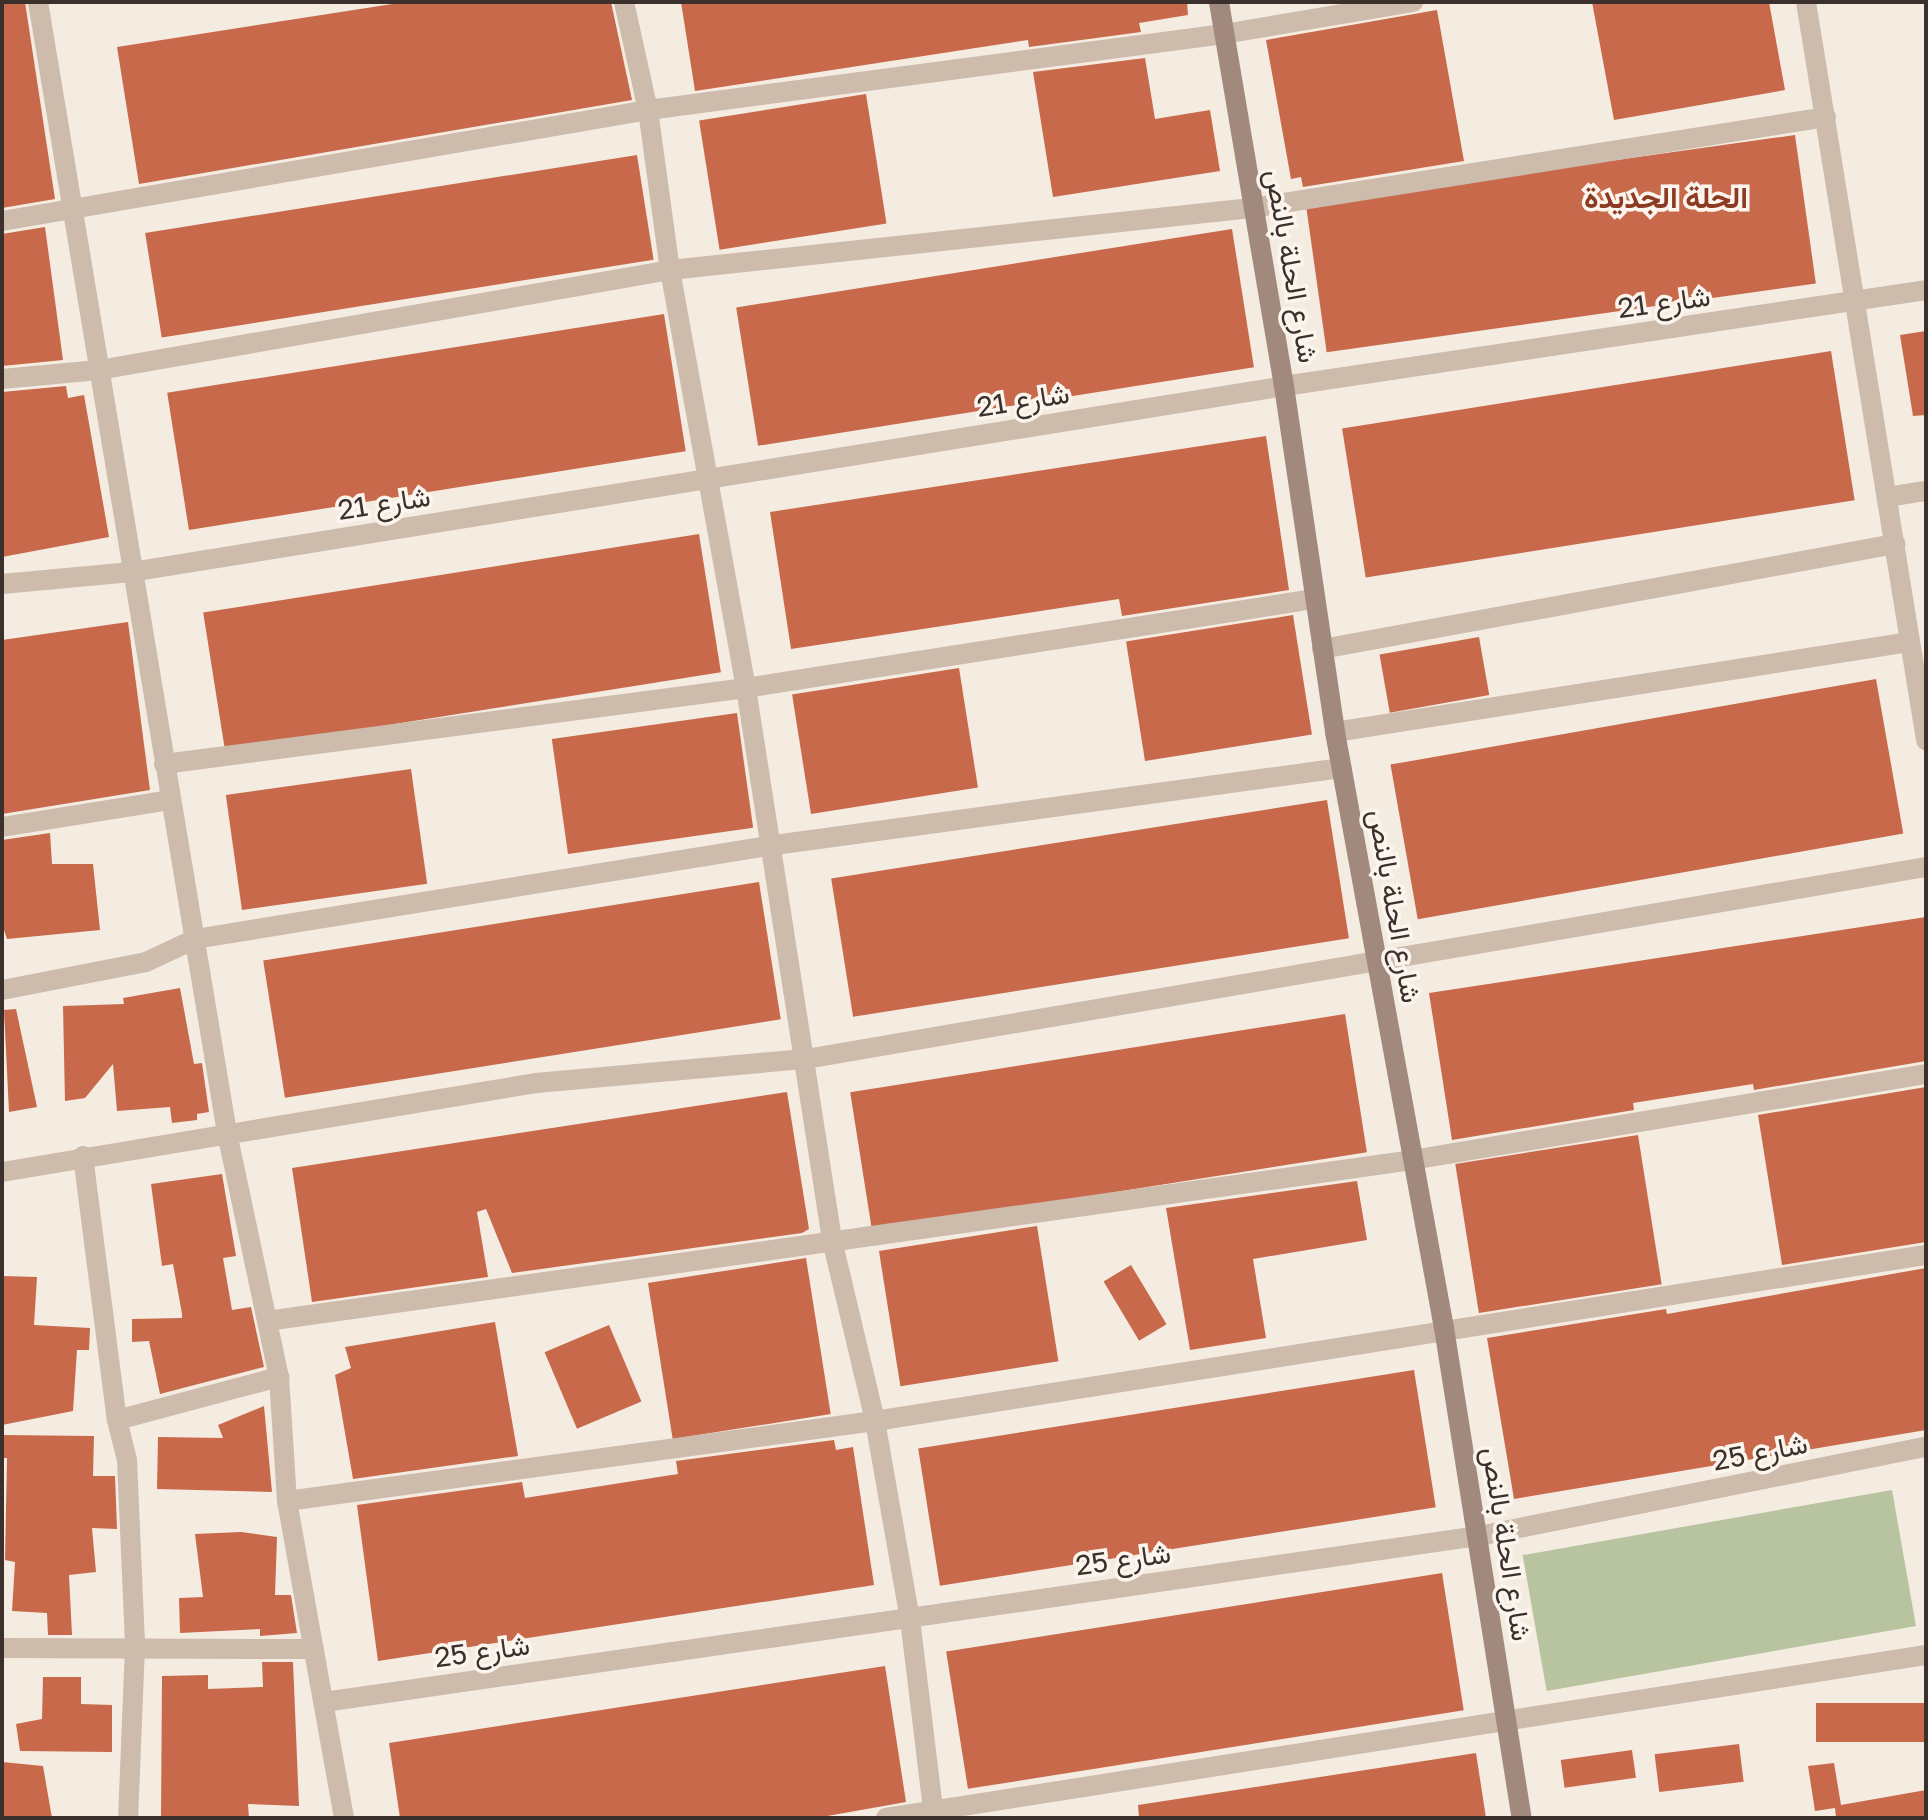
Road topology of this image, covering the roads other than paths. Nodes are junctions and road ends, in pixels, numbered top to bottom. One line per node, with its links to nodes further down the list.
1 (38, 2): 10 (street)
2 (624, 2): 7 (street)
3 (1219, 2): 6 (street, شارع الحلة بالنص)
4 (1413, 2): 6 (street)
5 (1806, 2): 8 (street)
6 (1224, 34): 7 (street); 9 (street, شارع الحلة بالنص)
7 (648, 110): 10 (street); 12 (street)
8 (1826, 117): 9 (street); 14 (street)
9 (1252, 208): 12 (street); 17 (street, شارع الحلة بالنص)
10 (73, 212): 11 (street); 15 (street)
11 (2, 221)
12 (670, 270): 15 (street); 18 (street)
13 (1926, 290): 14 (street, شارع 21)
14 (1856, 302): 17 (street, شارع 21); 20 (street)
15 (99, 370): 16 (street); 22 (street)
16 (2, 379)
17 (1284, 386): 18 (street, شارع 21); 24 (street, شارع الحلة بالنص)
18 (706, 479): 22 (street, شارع 21); 28 (street)
19 (1926, 491): 20 (street)
20 (1887, 497): 21 (street)
21 (1895, 544): 25 (street); 26 (street)
22 (131, 572): 23 (street, شارع 21); 31 (street)
23 (2, 584)
24 (1314, 599): 26 (street, شارع الحلة بالنص); 28 (street)
25 (1910, 642): 27 (street); 29 (street)
26 (1322, 649): 29 (street, شارع الحلة بالنص)
27 (1921, 672): 30 (street)
28 (746, 688): 31 (street); 35 (street)
29 (1335, 732): 32 (street, شارع الحلة بالنص)
30 (1926, 740)
31 (164, 764): 33 (street)
32 (1342, 768): 35 (street); 38 (street, شارع الحلة بالنص)
33 (171, 800): 34 (street); 37 (street)
34 (2, 827)
35 (767, 846): 37 (street); 40 (street)
36 (1926, 867): 38 (street)
37 (195, 939): 39 (street); 42 (street)
38 (1377, 965): 40 (street); 44 (street, شارع الحلة بالنص)
39 (2, 990)
40 (806, 1059): 42 (street); 46 (street)
41 (1926, 1074): 44 (street)
42 (227, 1133): 43 (street); 48 (street)
43 (83, 1156): 45 (street); 51 (street)
44 (1412, 1160): 46 (street); 49 (street, شارع الحلة بالنص)
45 (2, 1172)
46 (832, 1240): 48 (street); 52 (street)
47 (1926, 1255): 49 (street)
48 (267, 1321): 50 (street)
49 (1444, 1328): 52 (street); 55 (street, شارع الحلة بالنص)
50 (279, 1377): 51 (street); 54 (street)
51 (117, 1420): 57 (street)
52 (875, 1421): 54 (street); 56 (street)
53 (1926, 1447): 55 (street, شارع 25)
54 (287, 1501): 59 (street)
55 (1479, 1536): 56 (street, شارع 25); 62 (street, شارع الحلة بالنص)
56 (910, 1619): 61 (street, شارع 25); 63 (street)
57 (135, 1646): 58 (street); 59 (street); 64 (street)
58 (2, 1648)
59 (314, 1649): 61 (street)
60 (1926, 1655): 62 (street)
61 (324, 1702): 65 (street)
62 (1506, 1721): 63 (street); 67 (street, شارع الحلة بالنص)
63 (933, 1815): 66 (street)
64 (128, 1818)
65 (344, 1818)
66 (886, 1818)
67 (1522, 1818)

